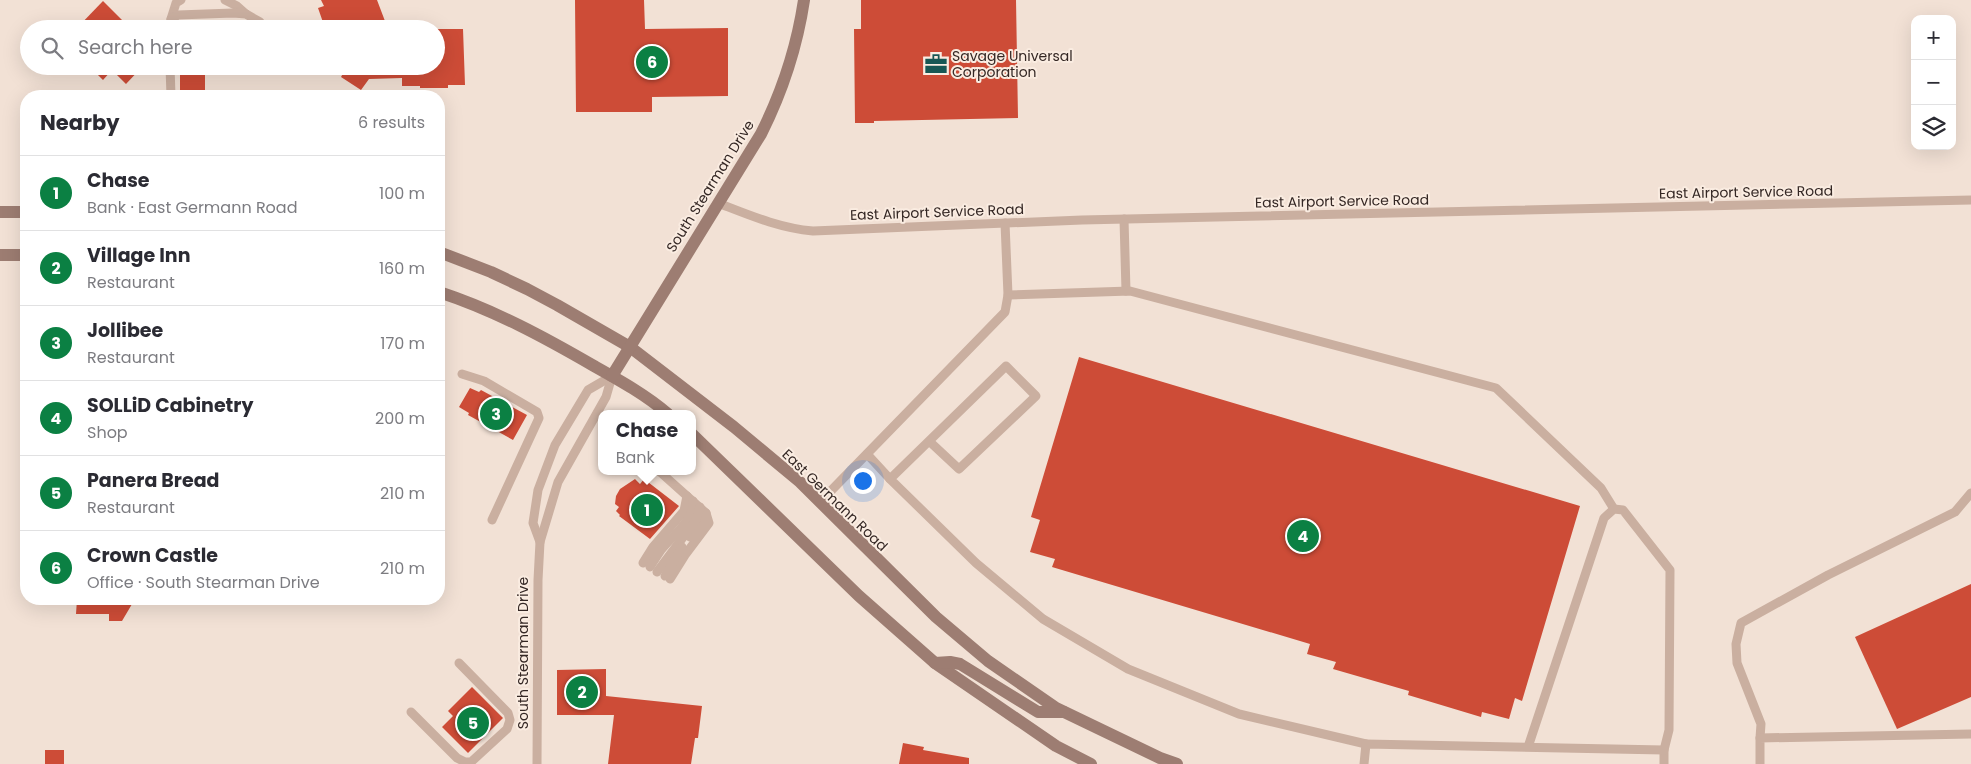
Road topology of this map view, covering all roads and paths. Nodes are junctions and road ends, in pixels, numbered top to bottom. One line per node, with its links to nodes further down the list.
1 (181, 0): 5 (lane)
2 (225, 0): 4 (lane)
3 (804, 0): 11 (main road, South Stearman Drive)
4 (246, 14): 6 (lane); 7 (lane)
5 (172, 20)
6 (174, 20)
7 (256, 20)
8 (170, 75): 9 (lane)
9 (171, 90)
10 (1971, 200): 14 (lane, East Airport Service Road)
11 (718, 203): 15 (lane, East Airport Service Road); 22 (main road, South Stearman Drive)
12 (0, 212): 13 (main road)
13 (20, 212)
14 (1124, 219): 15 (lane, East Airport Service Road); 19 (lane)
15 (1005, 224): 21 (lane)
16 (445, 254): 22 (main road, East Germann Road)
17 (0, 255): 18 (main road)
18 (20, 255)
19 (1126, 291): 21 (lane); 40 (lane)
20 (445, 294): 24 (main road)
21 (1008, 296): 34 (lane)
22 (630, 347): 24 (main road, South Stearman Drive); 38 (main road, East Germann Road)
23 (462, 374): 41 (lane)
24 (612, 376): 27 (lane, South Stearman Drive); 28 (main road); 42 (lane, South Stearman Drive)
25 (986, 386): 26 (lane); 30 (lane); 33 (lane)
26 (993, 393)
27 (599, 410)
28 (662, 410)
29 (598, 411): 42 (lane, South Stearman Drive)
30 (951, 420): 31 (lane); 33 (lane)
31 (958, 427)
32 (696, 438): 45 (main road)
33 (929, 441): 36 (lane)
34 (867, 454): 36 (lane); 38 (lane)
35 (663, 475): 39 (lane)
36 (890, 479): 50 (lane)
37 (1971, 493): 49 (lane)
38 (820, 502): 47 (main road, East Germann Road)
39 (696, 504): 43 (lane); 43 (lane); 43 (lane)
40 (1614, 509): 51 (lane); 52 (lane)
41 (492, 520)
42 (540, 542): 53 (lane, South Stearman Drive)
43 (657, 571)
44 (459, 663): 46 (lane)
45 (935, 663): 47 (main road); 54 (main road)
46 (411, 712)
47 (1064, 712): 55 (main road, East Germann Road)
48 (1971, 734): 49 (lane)
49 (1760, 738): 58 (lane)
50 (1366, 744): 51 (lane); 56 (lane)
51 (1528, 747): 52 (lane)
52 (1664, 750): 57 (lane)
53 (537, 764)
54 (1091, 764)
55 (1177, 764)
56 (1364, 764)
57 (1664, 764)
58 (1760, 764)

